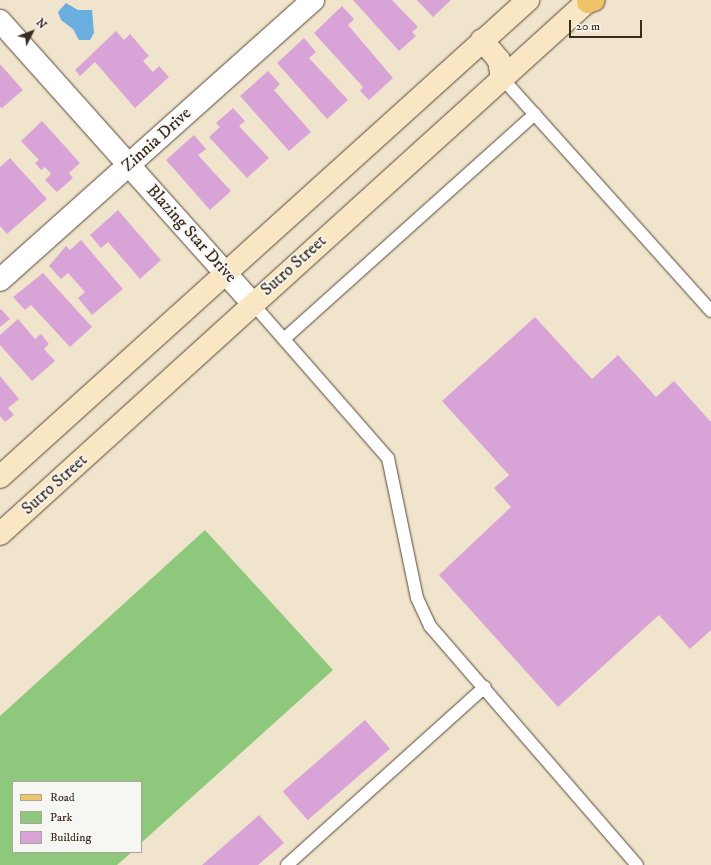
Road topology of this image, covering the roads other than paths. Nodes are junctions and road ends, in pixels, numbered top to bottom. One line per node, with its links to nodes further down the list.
1 (313, 0): 8 (street, Zinnia Drive)
2 (528, 0): 5 (main road)
3 (590, 1): 6 (main road, Sutro Street)
4 (0, 21): 8 (street, Blazing Star Drive)
5 (482, 40): 6 (main road); 9 (main road)
6 (502, 78): 7 (lane); 11 (main road, Sutro Street)
7 (535, 114): 12 (lane); 13 (lane)
8 (128, 166): 9 (street, Blazing Star Drive); 10 (street, Zinnia Drive)
9 (226, 273): 11 (street, Blazing Star Drive); 14 (main road)
10 (0, 280)
11 (253, 304): 13 (lane); 15 (main road, Sutro Street)
12 (711, 311)
13 (284, 339): 16 (lane)
14 (0, 477)
15 (0, 534)
16 (485, 687): 17 (lane); 18 (lane)
17 (287, 865)
18 (637, 865)

